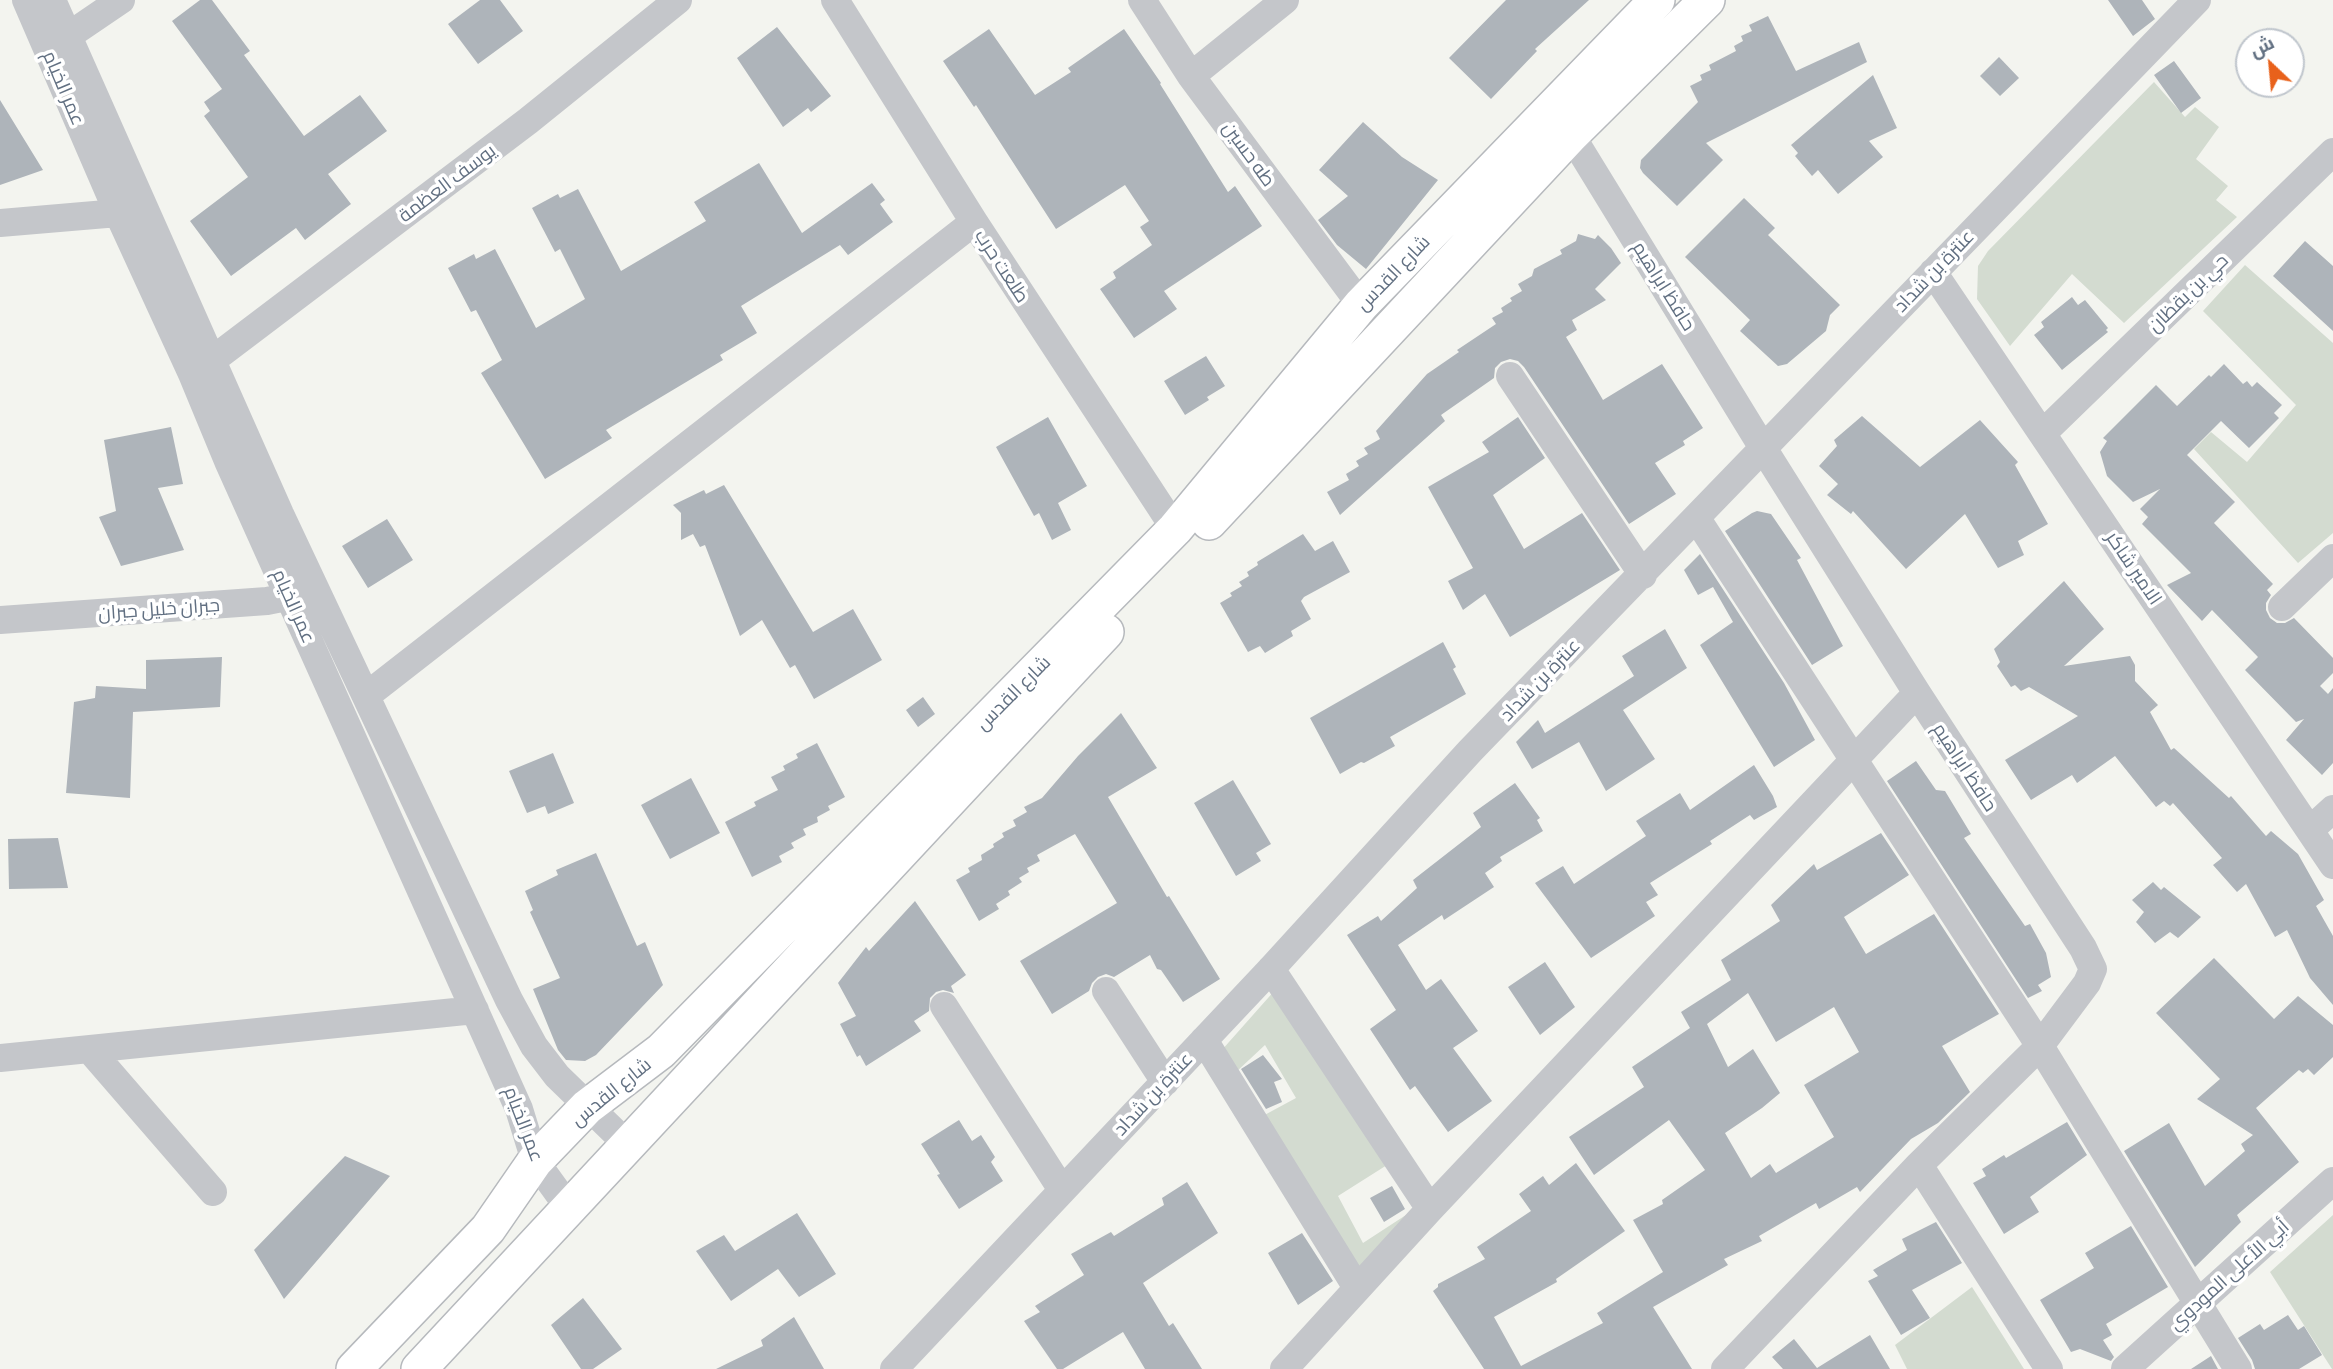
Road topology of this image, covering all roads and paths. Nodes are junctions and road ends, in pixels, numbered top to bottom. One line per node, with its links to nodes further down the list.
1 (26, 0): 15 (street, عمر الخيام)
2 (52, 0): 11 (street, عمر الخيام)
3 (121, 0): 11 (street)
4 (678, 0): 20 (street, يوسف العظمة)
5 (835, 0): 16 (street, طلعت حرب)
6 (1142, 0): 12 (street, طه حسين)
7 (1285, 0): 12 (street)
8 (1657, 0): 19 (main road, شارع القدس)
9 (1707, 0): 13 (main road)
10 (2197, 0): 18 (street, عنترة بن شداد)
11 (68, 36): 20 (street, عمر الخيام)
12 (1191, 76): 19 (street, طه حسين)
13 (1571, 135): 23 (street, حافظ ابراهيم); 47 (main road)
14 (2333, 152): 22 (street, حي بن يقظان)
15 (118, 212): 17 (street); 28 (street, عمر الخيام)
16 (974, 222): 25 (street, طلعت حرب); 32 (street)
17 (0, 223)
18 (1933, 272): 22 (street, الامير شاكر); 23 (street, عنترة بن شداد)
19 (1361, 305): 25 (main road, شارع القدس)
20 (211, 361): 28 (street, عمر الخيام)
21 (1510, 376): 27 (street)
22 (2043, 433): 35 (street, الامير شاكر)
23 (1763, 447): 24 (street, عنترة بن شداد); 31 (street, حافظ ابراهيم)
24 (1697, 519): 27 (street, عنترة بن شداد); 33 (street)
25 (1175, 529): 46 (main road, شارع القدس)
26 (2333, 558): 29 (street)
27 (1643, 575): 37 (street, عنترة بن شداد)
28 (303, 594): 30 (street, جبران خليل جبران); 32 (street, عمر الخيام); 40 (street, عمر الخيام)
29 (2282, 607)
30 (0, 620)
31 (1917, 693): 33 (street); 42 (street, حافظ ابراهيم)
32 (366, 696): 46 (street, عمر الخيام)
33 (1853, 760): 42 (street); 54 (street)
34 (2333, 809): 35 (street)
35 (2310, 830): 36 (street, الامير شاكر)
36 (2333, 865)
37 (1271, 969): 41 (street, عنترة بن شداد); 54 (street)
38 (1106, 991): 45 (street)
39 (944, 1006): 51 (street)
40 (475, 1010): 43 (street); 48 (street, عمر الخيام)
41 (1204, 1040): 45 (street, عنترة بن شداد); 55 (street)
42 (2039, 1046): 49 (street, حافظ ابراهيم); 56 (street)
43 (90, 1050): 44 (street); 52 (street)
44 (0, 1058)
45 (1165, 1082): 51 (street, عنترة بن شداد)
46 (587, 1107): 47 (street, عمر الخيام); 48 (main road, شارع القدس)
47 (628, 1144): 53 (main road)
48 (535, 1161): 53 (street, عمر الخيام); 59 (main road, شارع القدس)
49 (1919, 1165): 62 (street, حافظ ابراهيم); 63 (street)
50 (2333, 1181): 56 (street, أبي الأعلى المودوي)
51 (1062, 1190): 60 (street, عنترة بن شداد)
52 (213, 1192)
53 (569, 1208): 58 (main road)
54 (1430, 1209): 55 (street)
55 (1357, 1288): 61 (street)
56 (2198, 1304): 57 (street, أبي الأعلى المودوي); 65 (street)
57 (2153, 1359): 64 (street, أبي الأعلى المودوي)
58 (436, 1362)
59 (354, 1369)
60 (894, 1369)
61 (1284, 1369)
62 (1725, 1369)
63 (2049, 1369)
64 (2125, 1369)
65 (2238, 1369)

